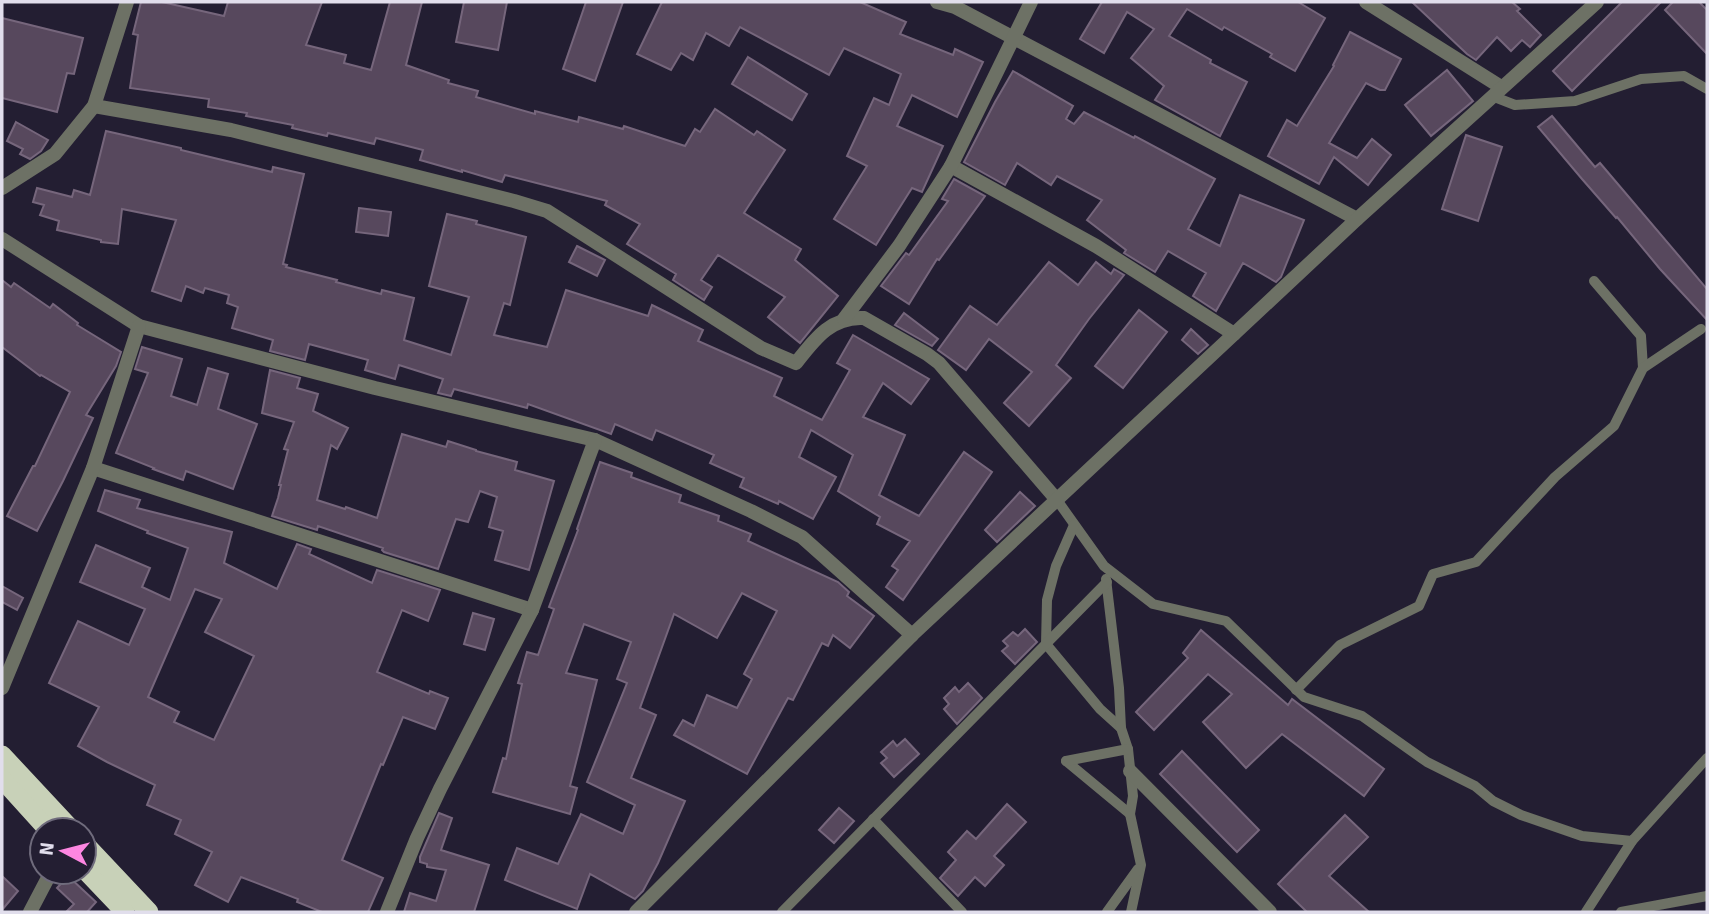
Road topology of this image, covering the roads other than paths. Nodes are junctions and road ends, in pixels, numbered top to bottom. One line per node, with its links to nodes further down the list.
1 (127, 2): 9 (street)
2 (937, 2): 6 (street)
3 (1031, 2): 6 (street)
4 (1366, 2): 8 (street)
5 (1597, 2): 8 (street)
6 (1013, 37): 10 (street); 12 (street)
7 (1707, 89): 8 (lane)
8 (1497, 91): 12 (street)
9 (94, 106): 11 (street); 15 (street)
10 (951, 166): 15 (street); 18 (street)
11 (2, 185)
12 (1357, 219): 18 (street)
13 (2, 239): 16 (street)
14 (1594, 281): 19 (lane)
15 (844, 319): 22 (street)
16 (139, 326): 20 (street); 21 (street)
17 (1701, 329): 19 (lane)
18 (1234, 334): 22 (street)
19 (1643, 369): 30 (lane)
20 (595, 440): 26 (street); 27 (street)
21 (93, 468): 26 (street); 29 (street)
22 (1057, 500): 23 (lane); 27 (street)
23 (1074, 525): 24 (lane); 28 (lane)
24 (1104, 566): 25 (lane); 30 (lane)
25 (1107, 582): 28 (lane); 31 (lane)
26 (532, 610): 50 (street)
27 (912, 635): 51 (street)
28 (1046, 644): 31 (lane); 40 (lane)
29 (2, 688)
30 (1296, 690): 41 (lane)
31 (1121, 728): 32 (lane)
32 (1128, 749): 35 (lane); 37 (lane)
33 (2, 755): 39 (highway)
34 (1707, 758): 41 (lane)
35 (1130, 771): 37 (lane); 56 (street)
36 (2, 779): 38 (highway)
37 (1129, 814): 43 (lane)
38 (35, 816)
39 (59, 816)
40 (873, 819): 52 (lane); 53 (lane)
41 (1632, 841): 57 (lane)
42 (98, 858): 49 (highway)
43 (1141, 865): 54 (lane); 55 (lane)
44 (98, 884): 48 (highway)
45 (44, 886): 47 (street)
46 (1707, 896): 58 (lane)
47 (30, 912)
48 (124, 912)
49 (149, 912)
50 (387, 912)
51 (636, 912)
52 (782, 912)
53 (962, 912)
54 (1107, 912)
55 (1131, 912)
56 (1270, 912)
57 (1586, 912)
58 (1621, 912)

